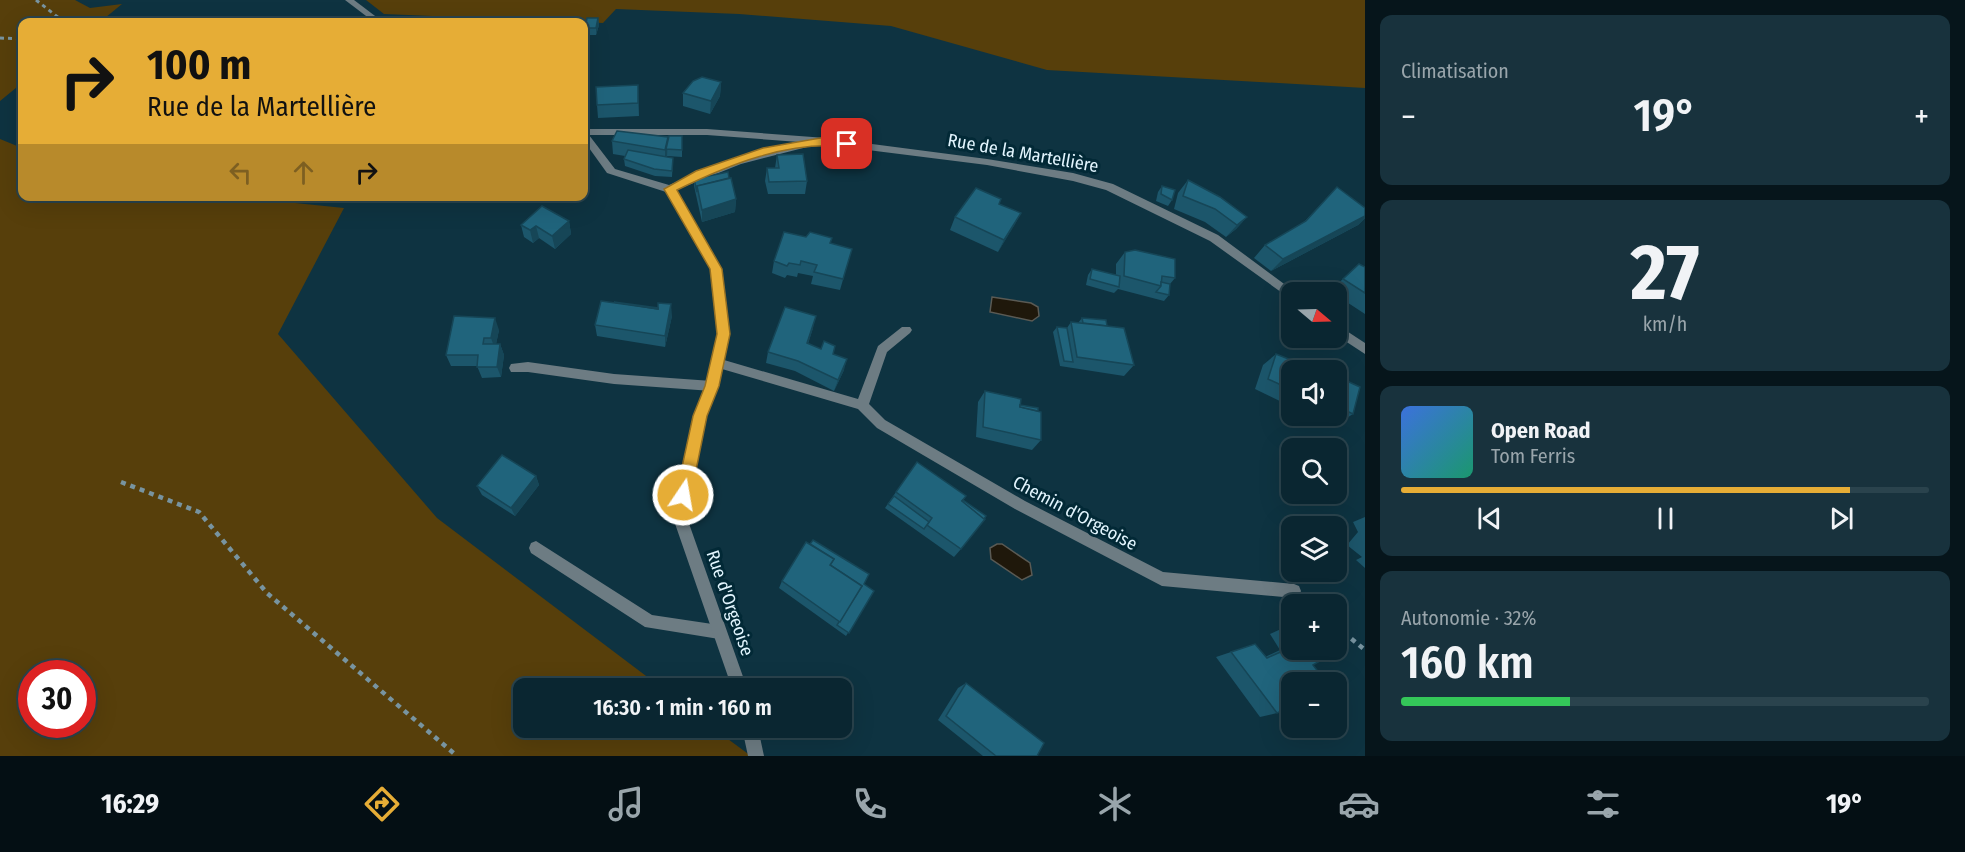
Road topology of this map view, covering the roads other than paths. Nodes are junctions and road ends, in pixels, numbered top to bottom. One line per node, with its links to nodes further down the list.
1 (349, 0): 2 (street)
2 (374, 18)
3 (588, 134): 5 (street, Rue de la Martellière)
4 (588, 139): 6 (street)
5 (826, 141): 6 (street, Rue de la Martellière); 7 (street, Rue de la Martellière)
6 (670, 189): 11 (street, Rue d'Orgeoise)
7 (1281, 288)
8 (906, 330): 14 (street)
9 (1347, 336): 10 (street)
10 (1365, 348)
11 (718, 363): 13 (street, Rue d'Orgeoise); 14 (street, Chemin d'Orgeoise)
12 (515, 368): 13 (street)
13 (712, 386): 17 (street, Rue d'Orgeoise)
14 (862, 405): 16 (street, Chemin d'Orgeoise)
15 (536, 548): 17 (street)
16 (1294, 591)
17 (719, 632): 18 (street, Rue d'Orgeoise)
18 (735, 678)
19 (752, 738): 20 (street)
20 (756, 756)

